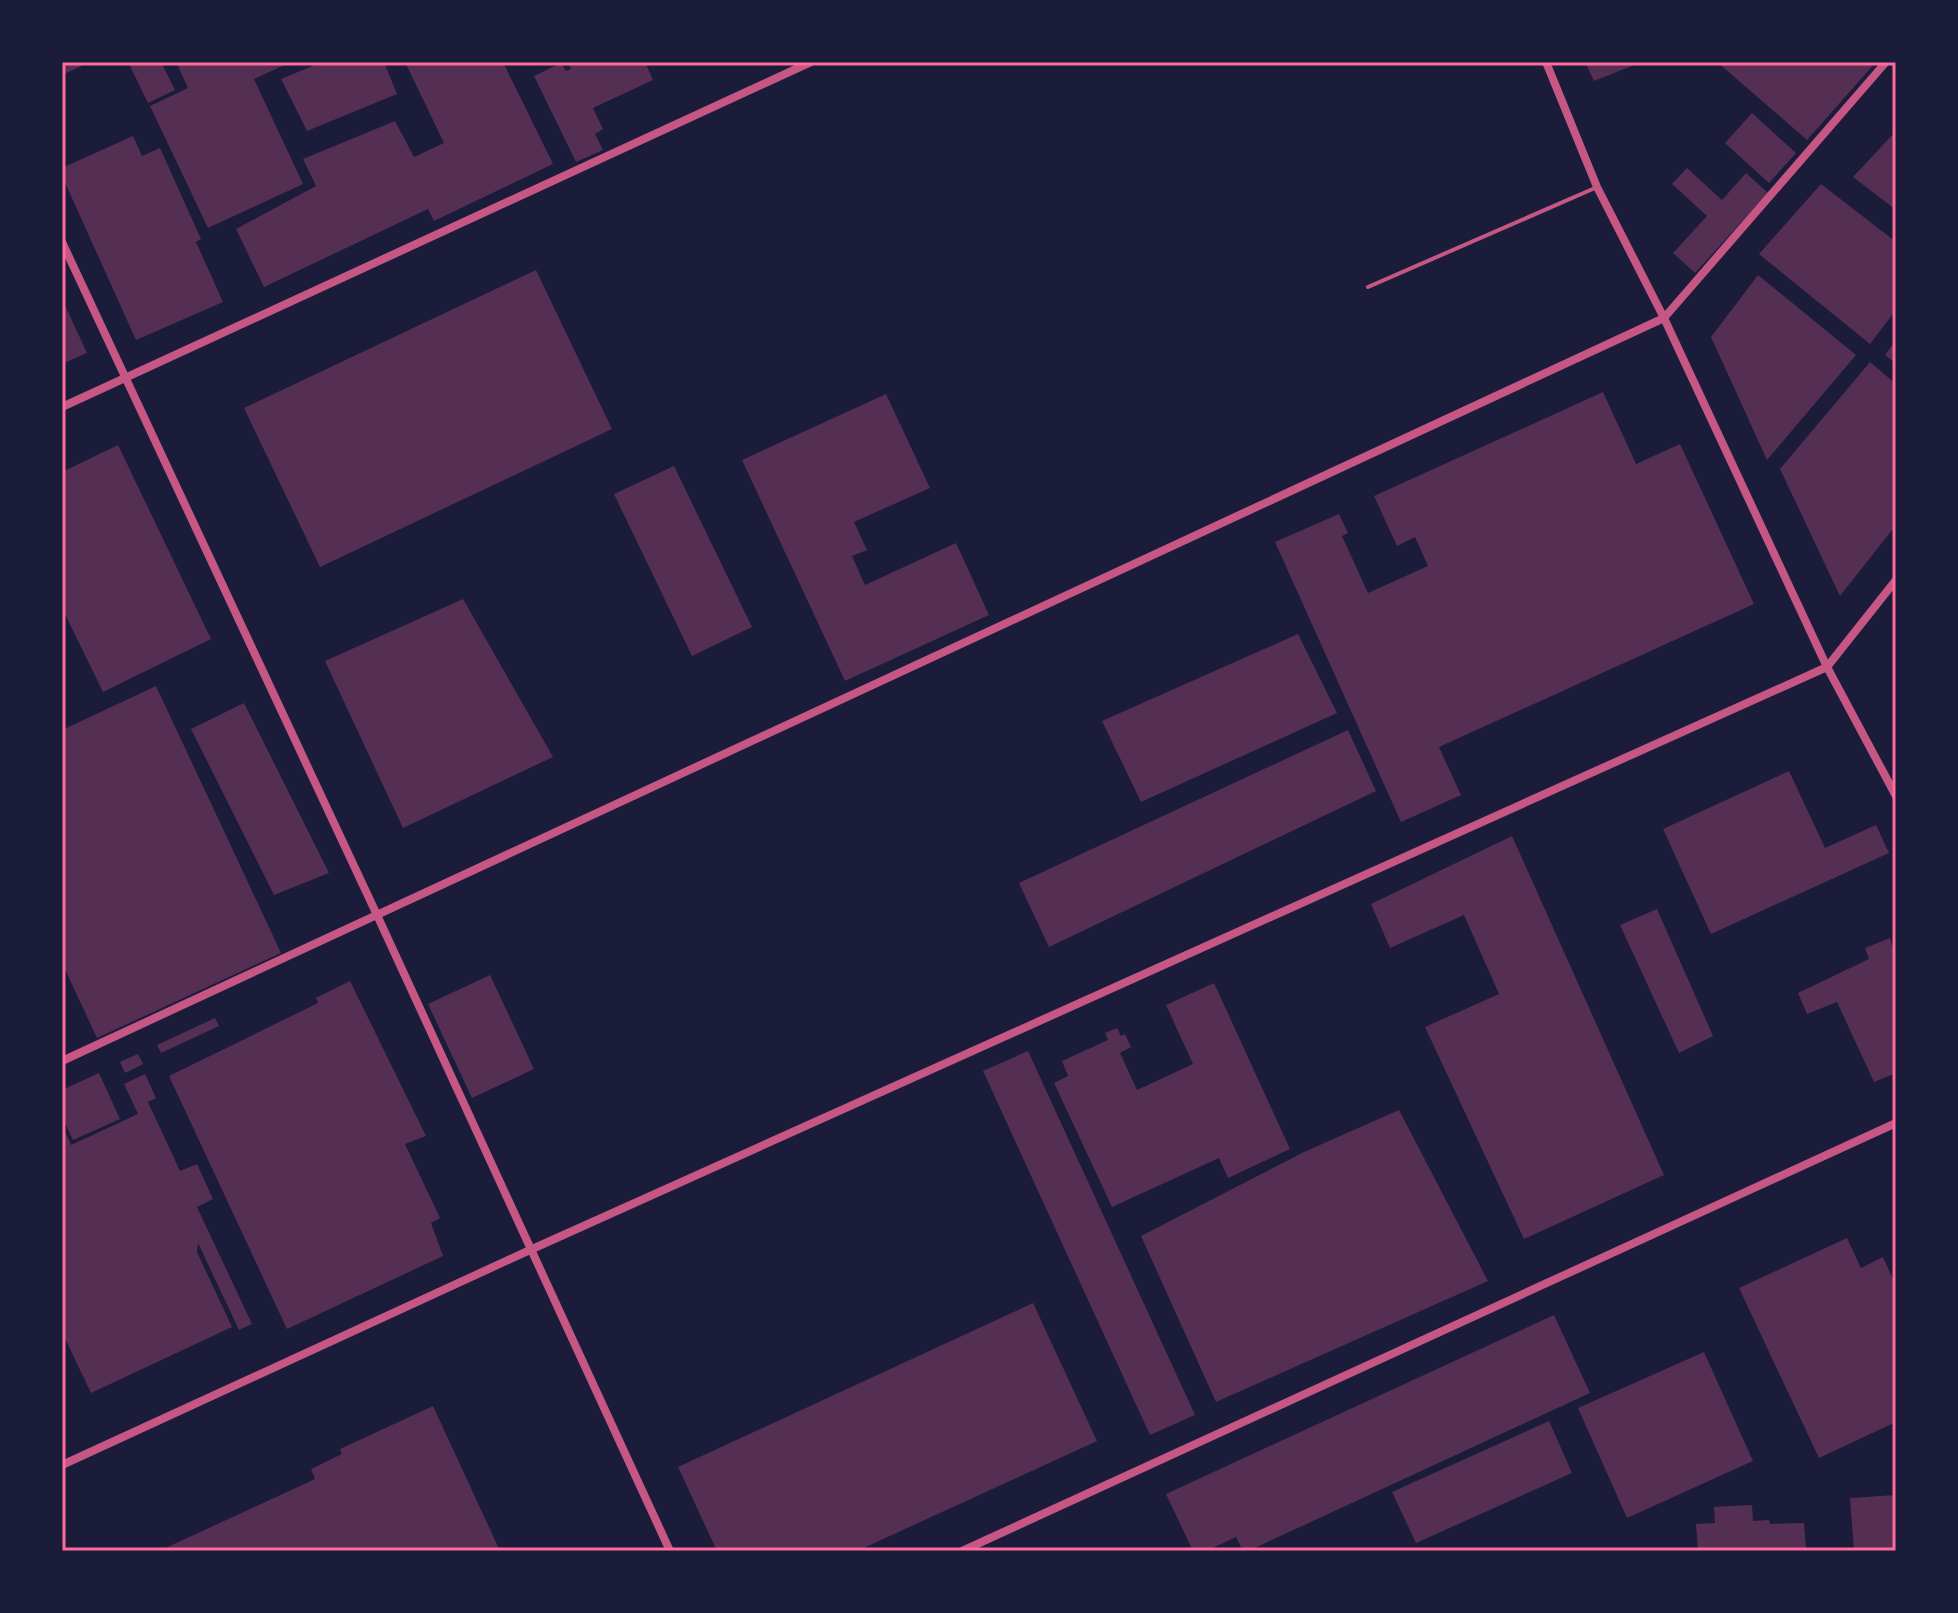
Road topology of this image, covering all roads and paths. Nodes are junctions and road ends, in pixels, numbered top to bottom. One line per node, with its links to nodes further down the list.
1 (811, 62): 8 (street)
2 (1546, 62): 4 (street)
3 (1886, 62): 7 (street)
4 (1597, 187): 6 (lane); 7 (street)
5 (62, 242): 8 (street)
6 (1368, 287)
7 (1664, 318): 11 (street); 13 (street)
8 (126, 377): 9 (street); 13 (street)
9 (62, 407)
10 (1896, 580): 11 (street)
11 (1827, 667): 12 (street); 16 (street)
12 (1896, 796)
13 (377, 915): 14 (street); 16 (street)
14 (62, 1061)
15 (1896, 1123): 19 (street)
16 (530, 1250): 17 (street); 18 (street)
17 (62, 1465)
18 (670, 1551)
19 (962, 1551)

